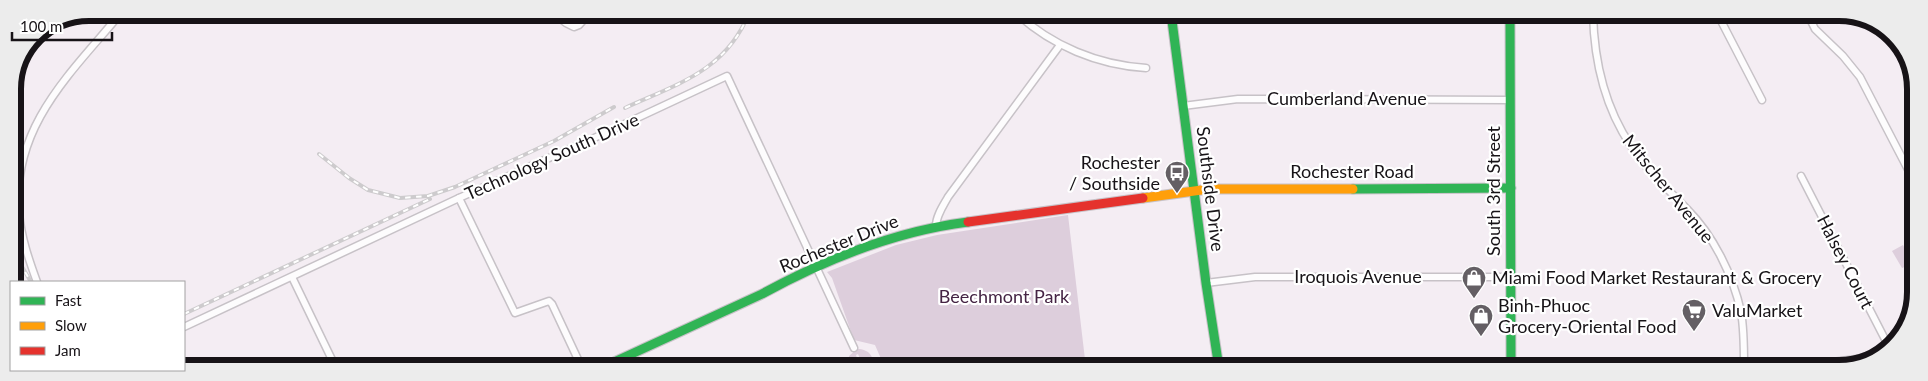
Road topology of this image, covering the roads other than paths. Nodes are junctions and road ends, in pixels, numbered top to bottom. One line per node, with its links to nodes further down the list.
1 (114, 21): 15 (street)
2 (563, 21): 3 (street)
3 (582, 21)
4 (1026, 21): 10 (street)
5 (1173, 21): 14 (street, Southside Drive)
6 (1510, 21): 12 (street, South 3rd Street)
7 (1592, 21): 36 (street, Mitscher Avenue)
8 (1721, 21): 13 (street)
9 (1811, 21): 16 (street)
10 (1060, 45): 11 (street); 22 (street)
11 (1146, 68)
12 (1510, 100): 14 (street, Cumberland Avenue); 18 (street, South 3rd Street)
13 (1762, 100)
14 (1183, 106): 19 (street, Southside Drive)
15 (21, 166)
16 (1907, 167)
17 (1801, 176): 29 (street, Halsey Court)
18 (1511, 188): 19 (street, Rochester Road); 25 (street, South 3rd Street)
19 (1195, 192): 22 (street, Rochester Drive); 27 (street, Southside Drive)
20 (459, 198): 23 (street, Technology South Drive); 24 (street, Technology South Drive); 32 (street)
21 (21, 223): 26 (street)
22 (936, 226): 23 (street, Rochester Drive)
23 (817, 268): 30 (street); 33 (street, Rochester Drive)
24 (292, 277): 28 (street, Technology South Drive); 31 (street)
25 (1511, 277): 27 (street, Iroquois Avenue); 35 (street, South 3rd Street)
26 (37, 281)
27 (1206, 283): 34 (street, Southside Drive)
28 (185, 327)
29 (1886, 341)
30 (854, 348)
31 (332, 360)
32 (578, 360)
33 (618, 360)
34 (1217, 360)
35 (1511, 360)
36 (1744, 360)

